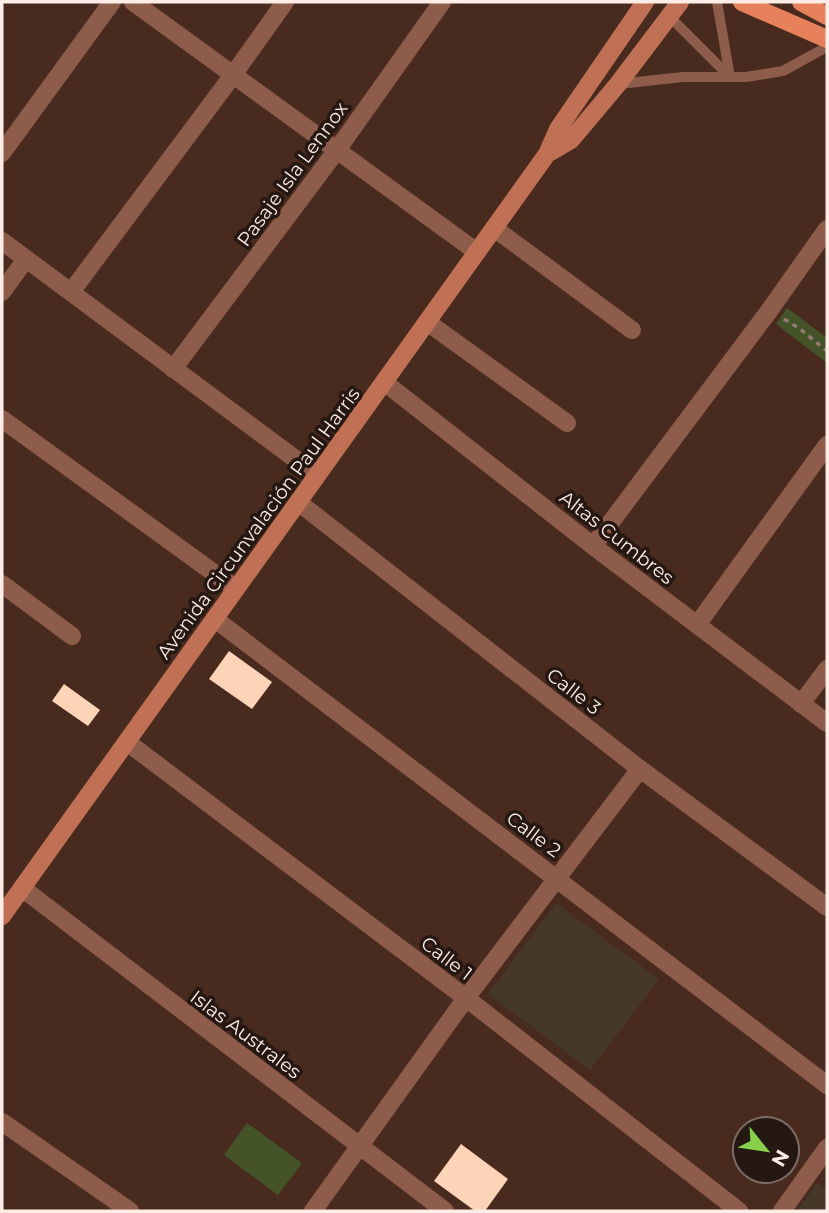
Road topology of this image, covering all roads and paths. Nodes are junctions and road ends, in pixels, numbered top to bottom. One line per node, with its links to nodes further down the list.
1 (112, 2): 17 (street)
2 (133, 2): 13 (street)
3 (285, 2): 13 (street)
4 (442, 2): 16 (street, Pasaje Isla Lennox)
5 (645, 2): 18 (main road, Avenida Circunvalación Paul Harris)
6 (717, 2): 14 (lane)
7 (742, 2): 11 (main road)
8 (801, 2): 10 (main road)
9 (674, 9): 14 (lane); 15 (main road, Avenida Circunvalación Paul Harris)
10 (827, 16)
11 (827, 39)
12 (827, 47): 14 (lane)
13 (233, 75): 16 (street); 25 (street)
14 (730, 76): 15 (lane)
15 (618, 84): 18 (main road, Avenida Circunvalación Paul Harris)
16 (337, 150): 22 (street); 30 (street, Pasaje Isla Lennox)
17 (2, 153)
18 (547, 154): 19 (main road, Avenida Circunvalación Paul Harris)
19 (494, 228): 22 (main road, Avenida Circunvalación Paul Harris); 28 (street)
20 (827, 229): 26 (street)
21 (2, 241): 23 (street)
22 (477, 252): 27 (main road, Avenida Circunvalación Paul Harris)
23 (26, 259): 24 (street); 25 (street)
24 (2, 292)
25 (71, 292): 30 (street)
26 (769, 311): 29 (path); 37 (street)
27 (427, 322): 31 (main road, Avenida Circunvalación Paul Harris); 33 (street)
28 (632, 330)
29 (827, 351)
30 (173, 369): 35 (street)
31 (384, 382): 35 (main road, Avenida Circunvalación Paul Harris); 37 (street, Altas Cumbres)
32 (2, 419): 39 (street)
33 (567, 423)
34 (827, 445): 41 (street)
35 (317, 475): 36 (main road, Avenida Circunvalación Paul Harris)
36 (298, 502): 39 (main road, Avenida Circunvalación Paul Harris); 47 (street, Calle 3)
37 (593, 546): 41 (street, Altas Cumbres)
38 (2, 584): 42 (street)
39 (236, 589): 40 (main road, Avenida Circunvalación Paul Harris)
40 (215, 619): 46 (main road, Avenida Circunvalación Paul Harris); 48 (street, Calle 2)
41 (697, 625): 44 (street, Altas Cumbres)
42 (72, 636)
43 (827, 669): 44 (street)
44 (802, 704): 45 (street, Altas Cumbres)
45 (827, 723)
46 (127, 741): 49 (main road, Avenida Circunvalación Paul Harris); 52 (street, Calle 1)
47 (640, 769): 48 (street); 50 (street, Calle 3)
48 (557, 878): 52 (street); 53 (street, Calle 2)
49 (22, 888): 51 (main road, Avenida Circunvalación Paul Harris); 55 (street, Islas Australes)
50 (827, 907)
51 (2, 916)
52 (466, 998): 55 (street); 60 (street, Calle 1)
53 (827, 1085)
54 (2, 1122): 57 (street)
55 (358, 1146): 58 (street); 59 (street, Islas Australes)
56 (827, 1148): 61 (street)
57 (130, 1211)
58 (313, 1211)
59 (445, 1211)
60 (739, 1211)
61 (782, 1211)

